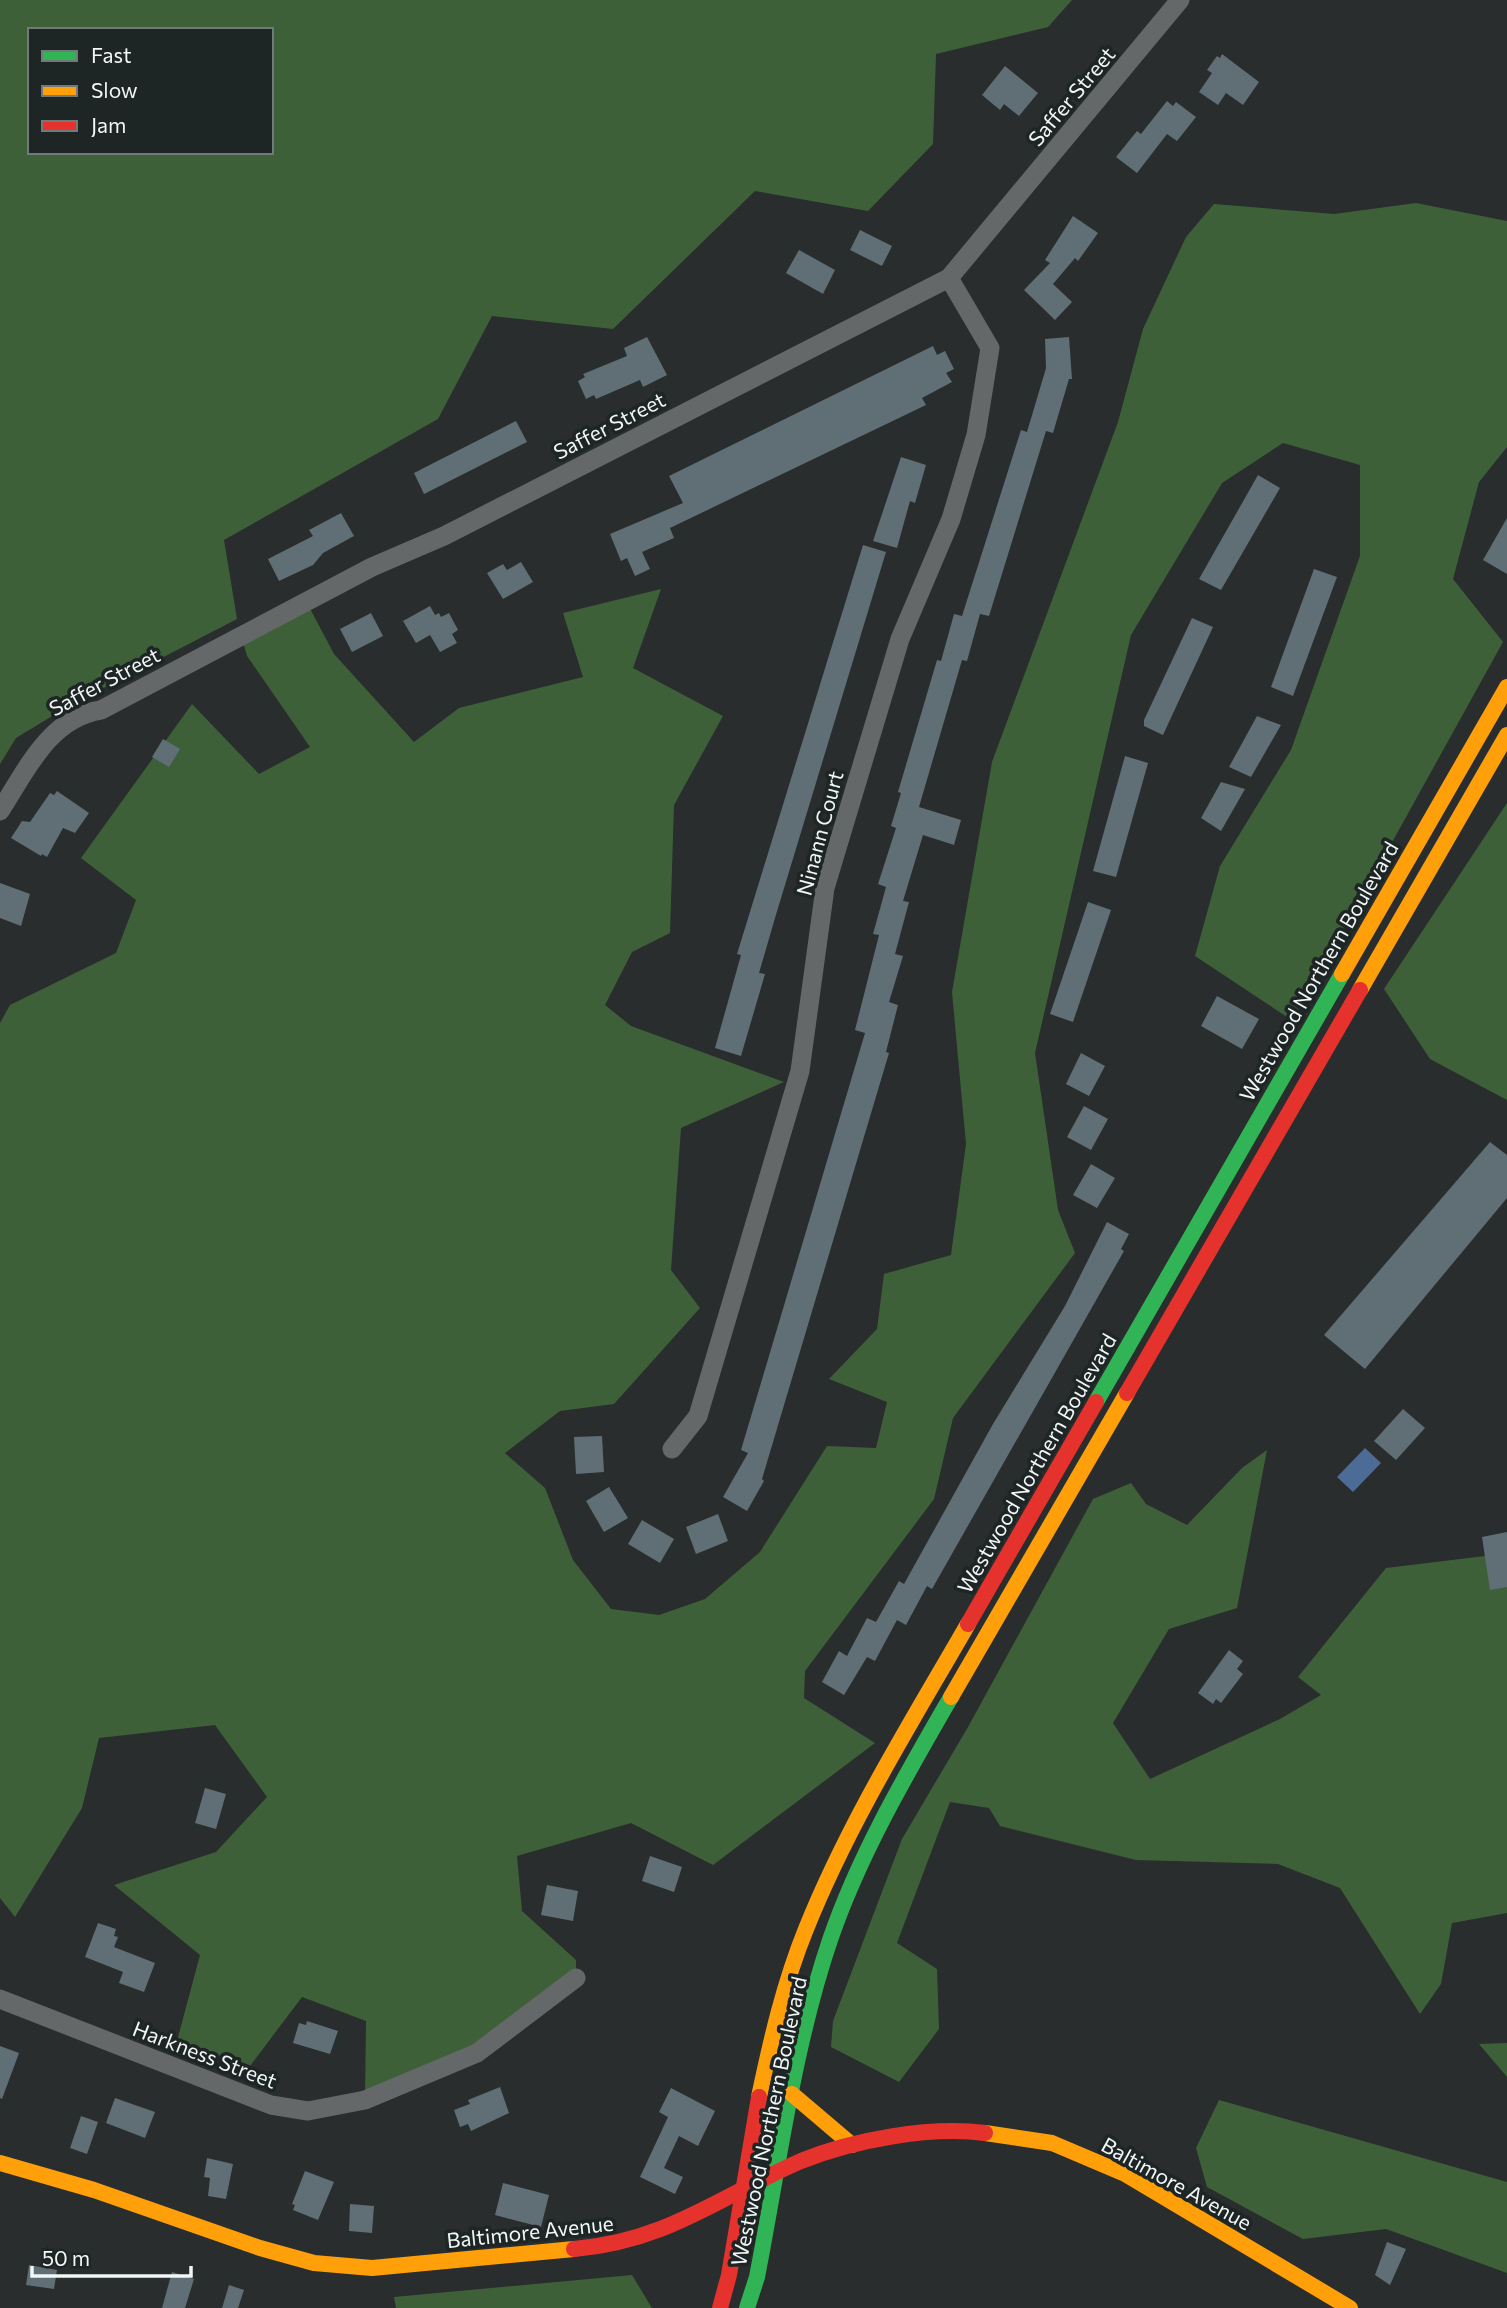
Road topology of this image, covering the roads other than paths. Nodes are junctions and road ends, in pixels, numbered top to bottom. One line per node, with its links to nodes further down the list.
1 (1180, 0): 2 (street, Saffer Street)
2 (949, 278): 5 (street, Saffer Street); 6 (street, Ninann Court)
3 (1507, 687): 13 (main road, Westwood Northern Boulevard)
4 (1507, 735): 9 (main road, Westwood Northern Boulevard)
5 (0, 811)
6 (671, 1449)
7 (576, 1979): 8 (street, Harkness Street)
8 (0, 1999)
9 (792, 2094): 10 (main road); 12 (main road, Westwood Northern Boulevard)
10 (852, 2145): 12 (main road, Baltimore Avenue); 16 (main road, Baltimore Avenue)
11 (0, 2163): 13 (main road, Baltimore Avenue)
12 (778, 2174): 13 (main road, Baltimore Avenue); 15 (main road, Westwood Northern Boulevard)
13 (744, 2191): 14 (main road, Westwood Northern Boulevard)
14 (720, 2308)
15 (747, 2308)
16 (1350, 2308)

